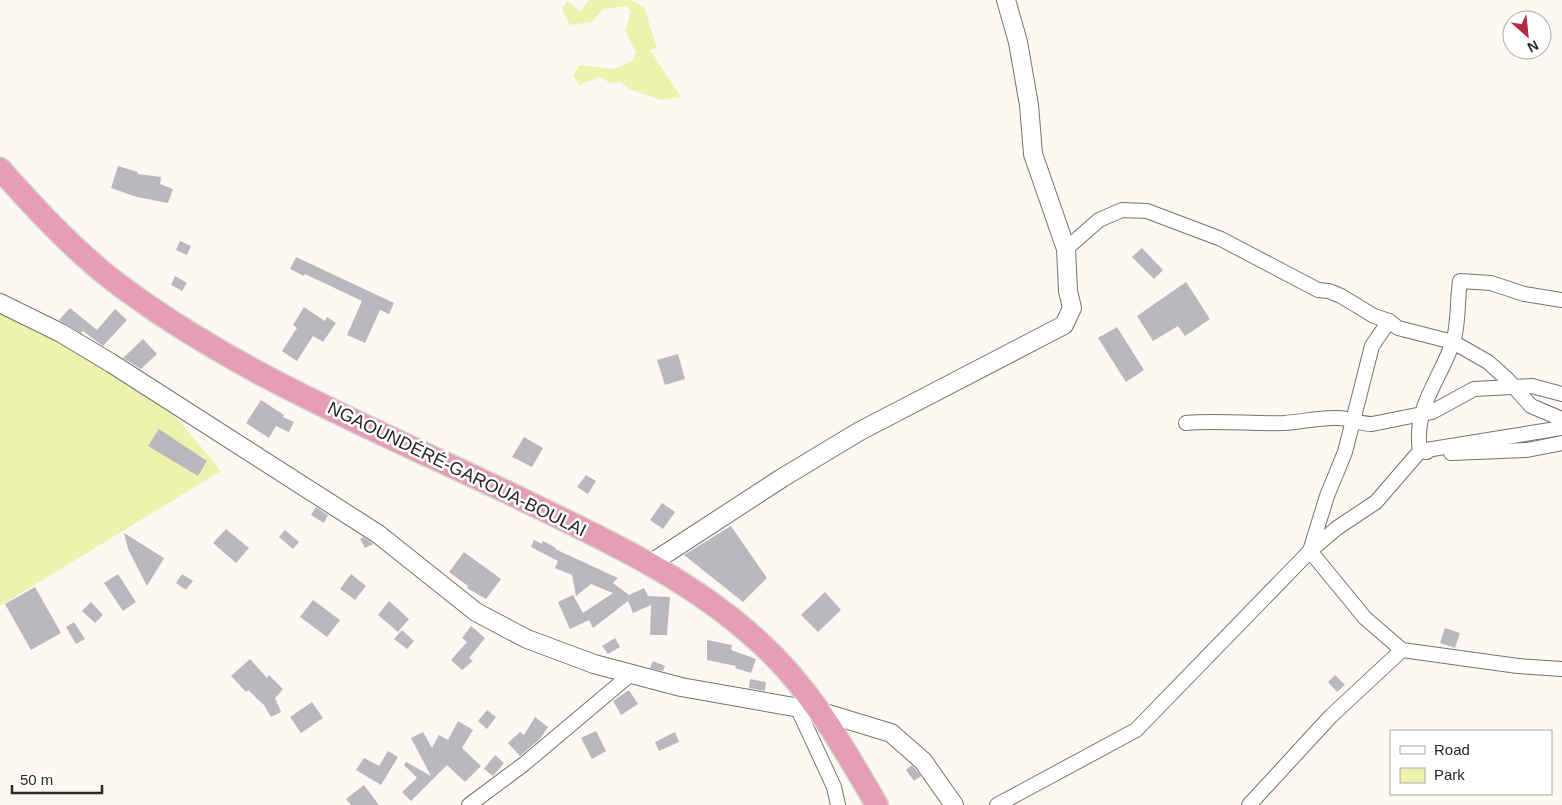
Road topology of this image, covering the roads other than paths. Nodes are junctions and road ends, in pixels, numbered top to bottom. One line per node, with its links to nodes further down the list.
1 (1006, 0): 3 (street)
2 (0, 169): 19 (highway, NGAOUNDÉRÉ-GAROUA-BOULAI)
3 (1066, 249): 6 (street); 19 (street)
4 (1562, 300): 7 (street)
5 (0, 303): 22 (street)
6 (1389, 321): 7 (street); 13 (street)
7 (1453, 342): 8 (street); 11 (street)
8 (1514, 388): 9 (street); 10 (street); 11 (street)
9 (1562, 394)
10 (1545, 414): 12 (street); 15 (street)
11 (1420, 416): 13 (street); 17 (street)
12 (1562, 419)
13 (1353, 420): 14 (street); 18 (street)
14 (1186, 424)
15 (1557, 429): 16 (street); 17 (street)
16 (1562, 443): 17 (street)
17 (1420, 451): 18 (street)
18 (1310, 551): 20 (street); 29 (street)
19 (650, 564): 24 (highway, NGAOUNDÉRÉ-GAROUA-BOULAI)
20 (1402, 650): 21 (street); 30 (street)
21 (1562, 669)
22 (631, 674): 23 (street); 25 (street)
23 (797, 707): 24 (street); 26 (street)
24 (822, 712): 27 (highway, NGAOUNDÉRÉ-GAROUA-BOULAI); 28 (street)
25 (469, 805)
26 (838, 805)
27 (878, 805)
28 (954, 805)
29 (997, 805)
30 (1249, 805)

